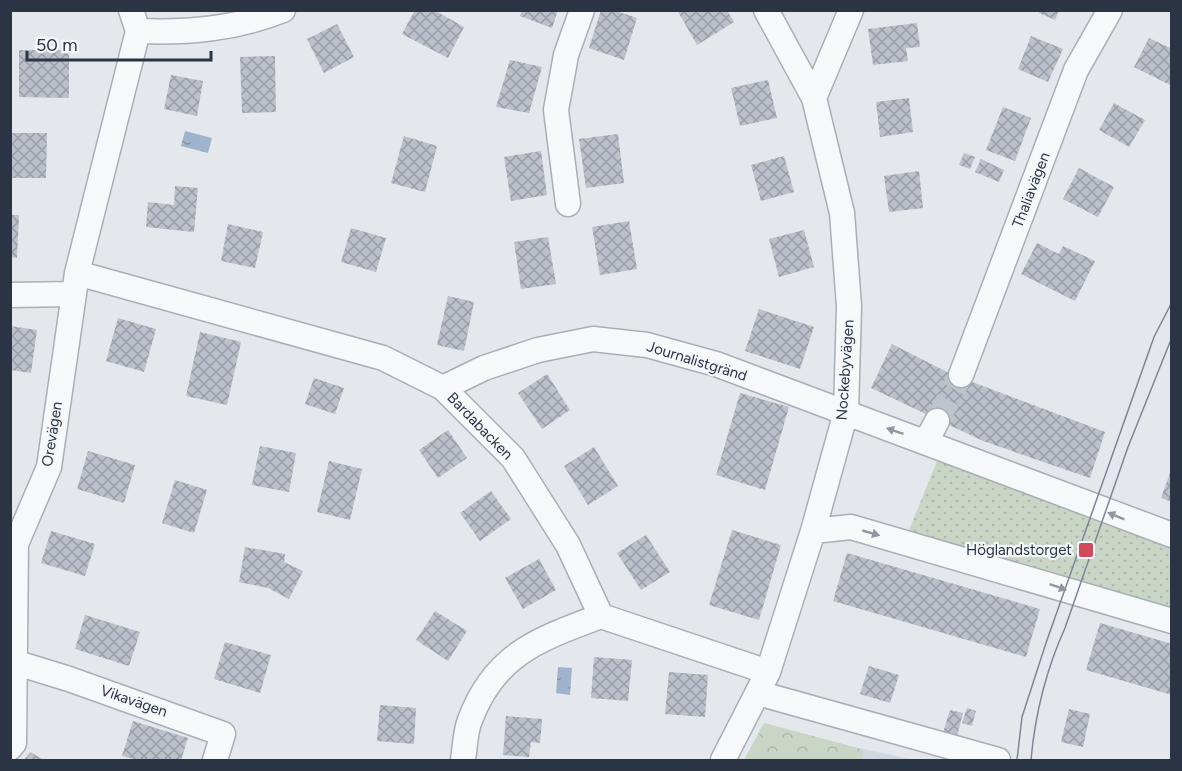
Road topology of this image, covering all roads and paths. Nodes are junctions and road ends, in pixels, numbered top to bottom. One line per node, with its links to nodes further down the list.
1 (283, 10): 6 (street)
2 (582, 10): 8 (street)
3 (766, 10): 7 (street, Nockebyvägen)
4 (851, 10): 7 (street)
5 (1110, 10): 11 (street, Thaliavägen)
6 (135, 21): 9 (street, Orevägen)
7 (814, 99): 13 (street, Nockebyvägen)
8 (568, 204)
9 (75, 283): 10 (street); 12 (street, Bardabacken); 18 (street, Orevägen)
10 (10, 295)
11 (961, 375)
12 (443, 388): 13 (street, Journalistgränd); 16 (street, Bardabacken)
13 (846, 412): 14 (street, Nockebyvägen); 15 (street, one-way to 13)
14 (813, 531): 17 (street, one-way to 17); 19 (street, Nockebyvägen)
15 (1172, 535)
16 (601, 615): 19 (street); 22 (street)
17 (1172, 621)
18 (17, 663): 20 (street, Orevägen); 21 (street, Vikavägen)
19 (763, 682): 23 (street, Nockebyvägen); 24 (street)
20 (10, 748)
21 (215, 760)
22 (463, 760)
23 (723, 760)
24 (998, 760)

